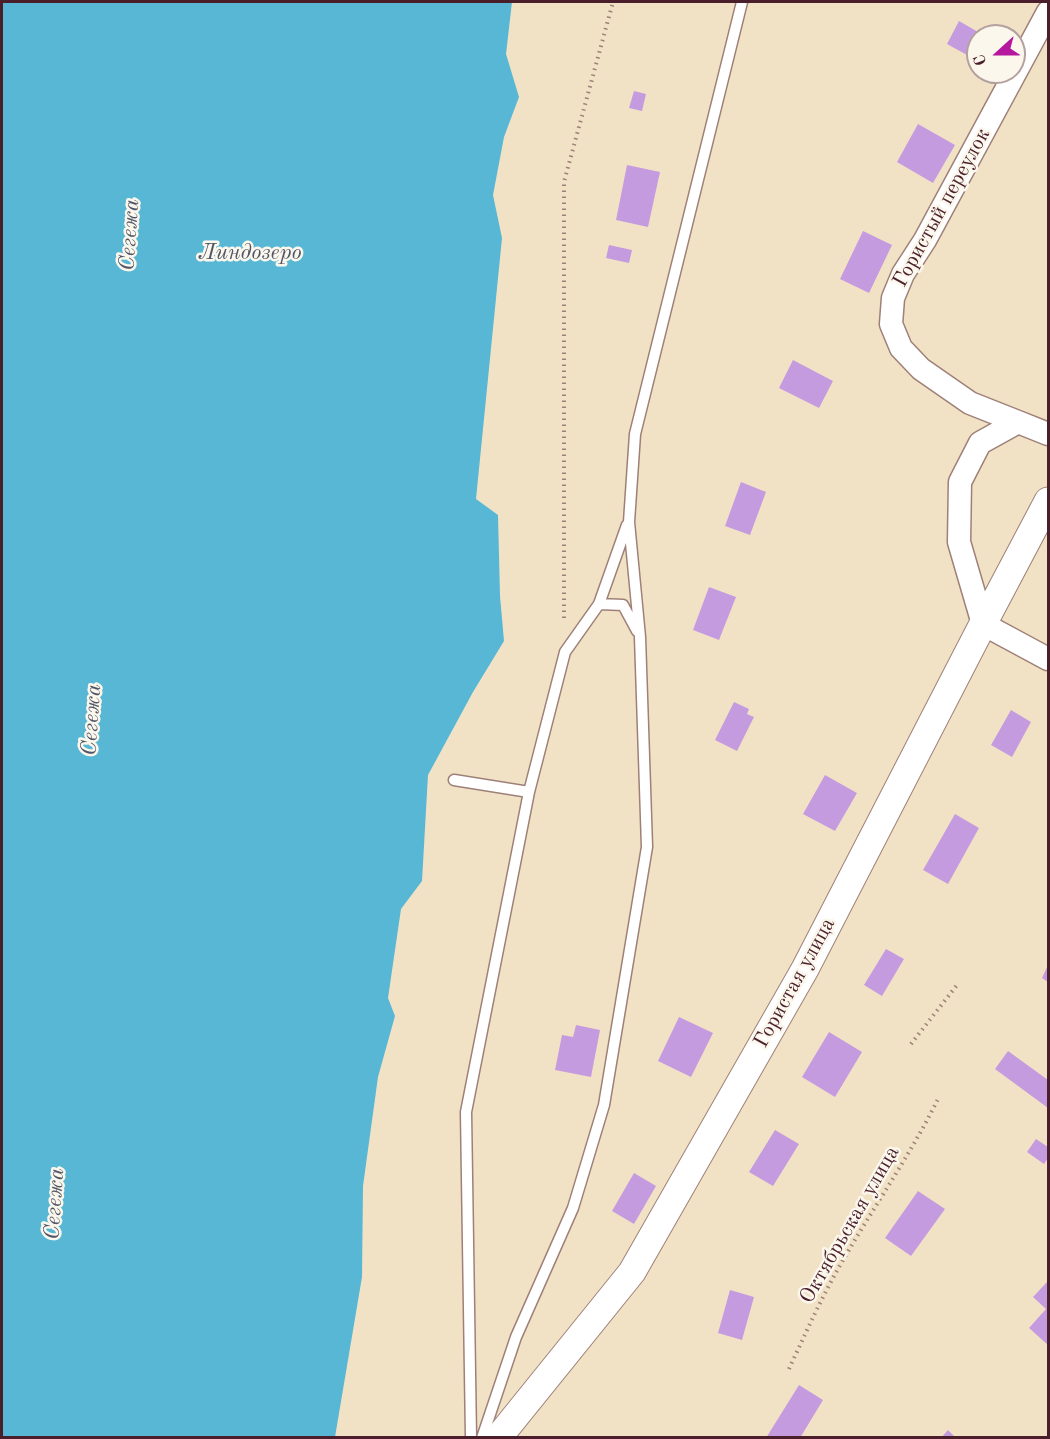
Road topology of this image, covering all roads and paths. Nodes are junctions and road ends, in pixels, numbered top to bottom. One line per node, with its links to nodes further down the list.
1 (613, 2): 11 (path)
2 (742, 2): 7 (lane)
3 (1048, 12): 4 (street, Гористый переулок)
4 (1018, 422): 5 (street, Гористый переулок); 9 (street)
5 (1048, 434)
6 (1048, 501): 9 (street, Гористая улица)
7 (629, 522): 8 (lane); 10 (lane)
8 (599, 604): 10 (lane); 11 (lane)
9 (983, 624): 12 (street); 21 (street, Гористая улица)
10 (640, 637): 20 (lane)
11 (564, 652): 14 (lane)
12 (1048, 658)
13 (454, 780): 14 (lane)
14 (529, 792): 19 (lane)
15 (957, 985): 16 (path)
16 (911, 1044)
17 (939, 1097): 18 (path, Октябрьская улица)
18 (789, 1370)
19 (471, 1437)
20 (482, 1437)
21 (498, 1437)

